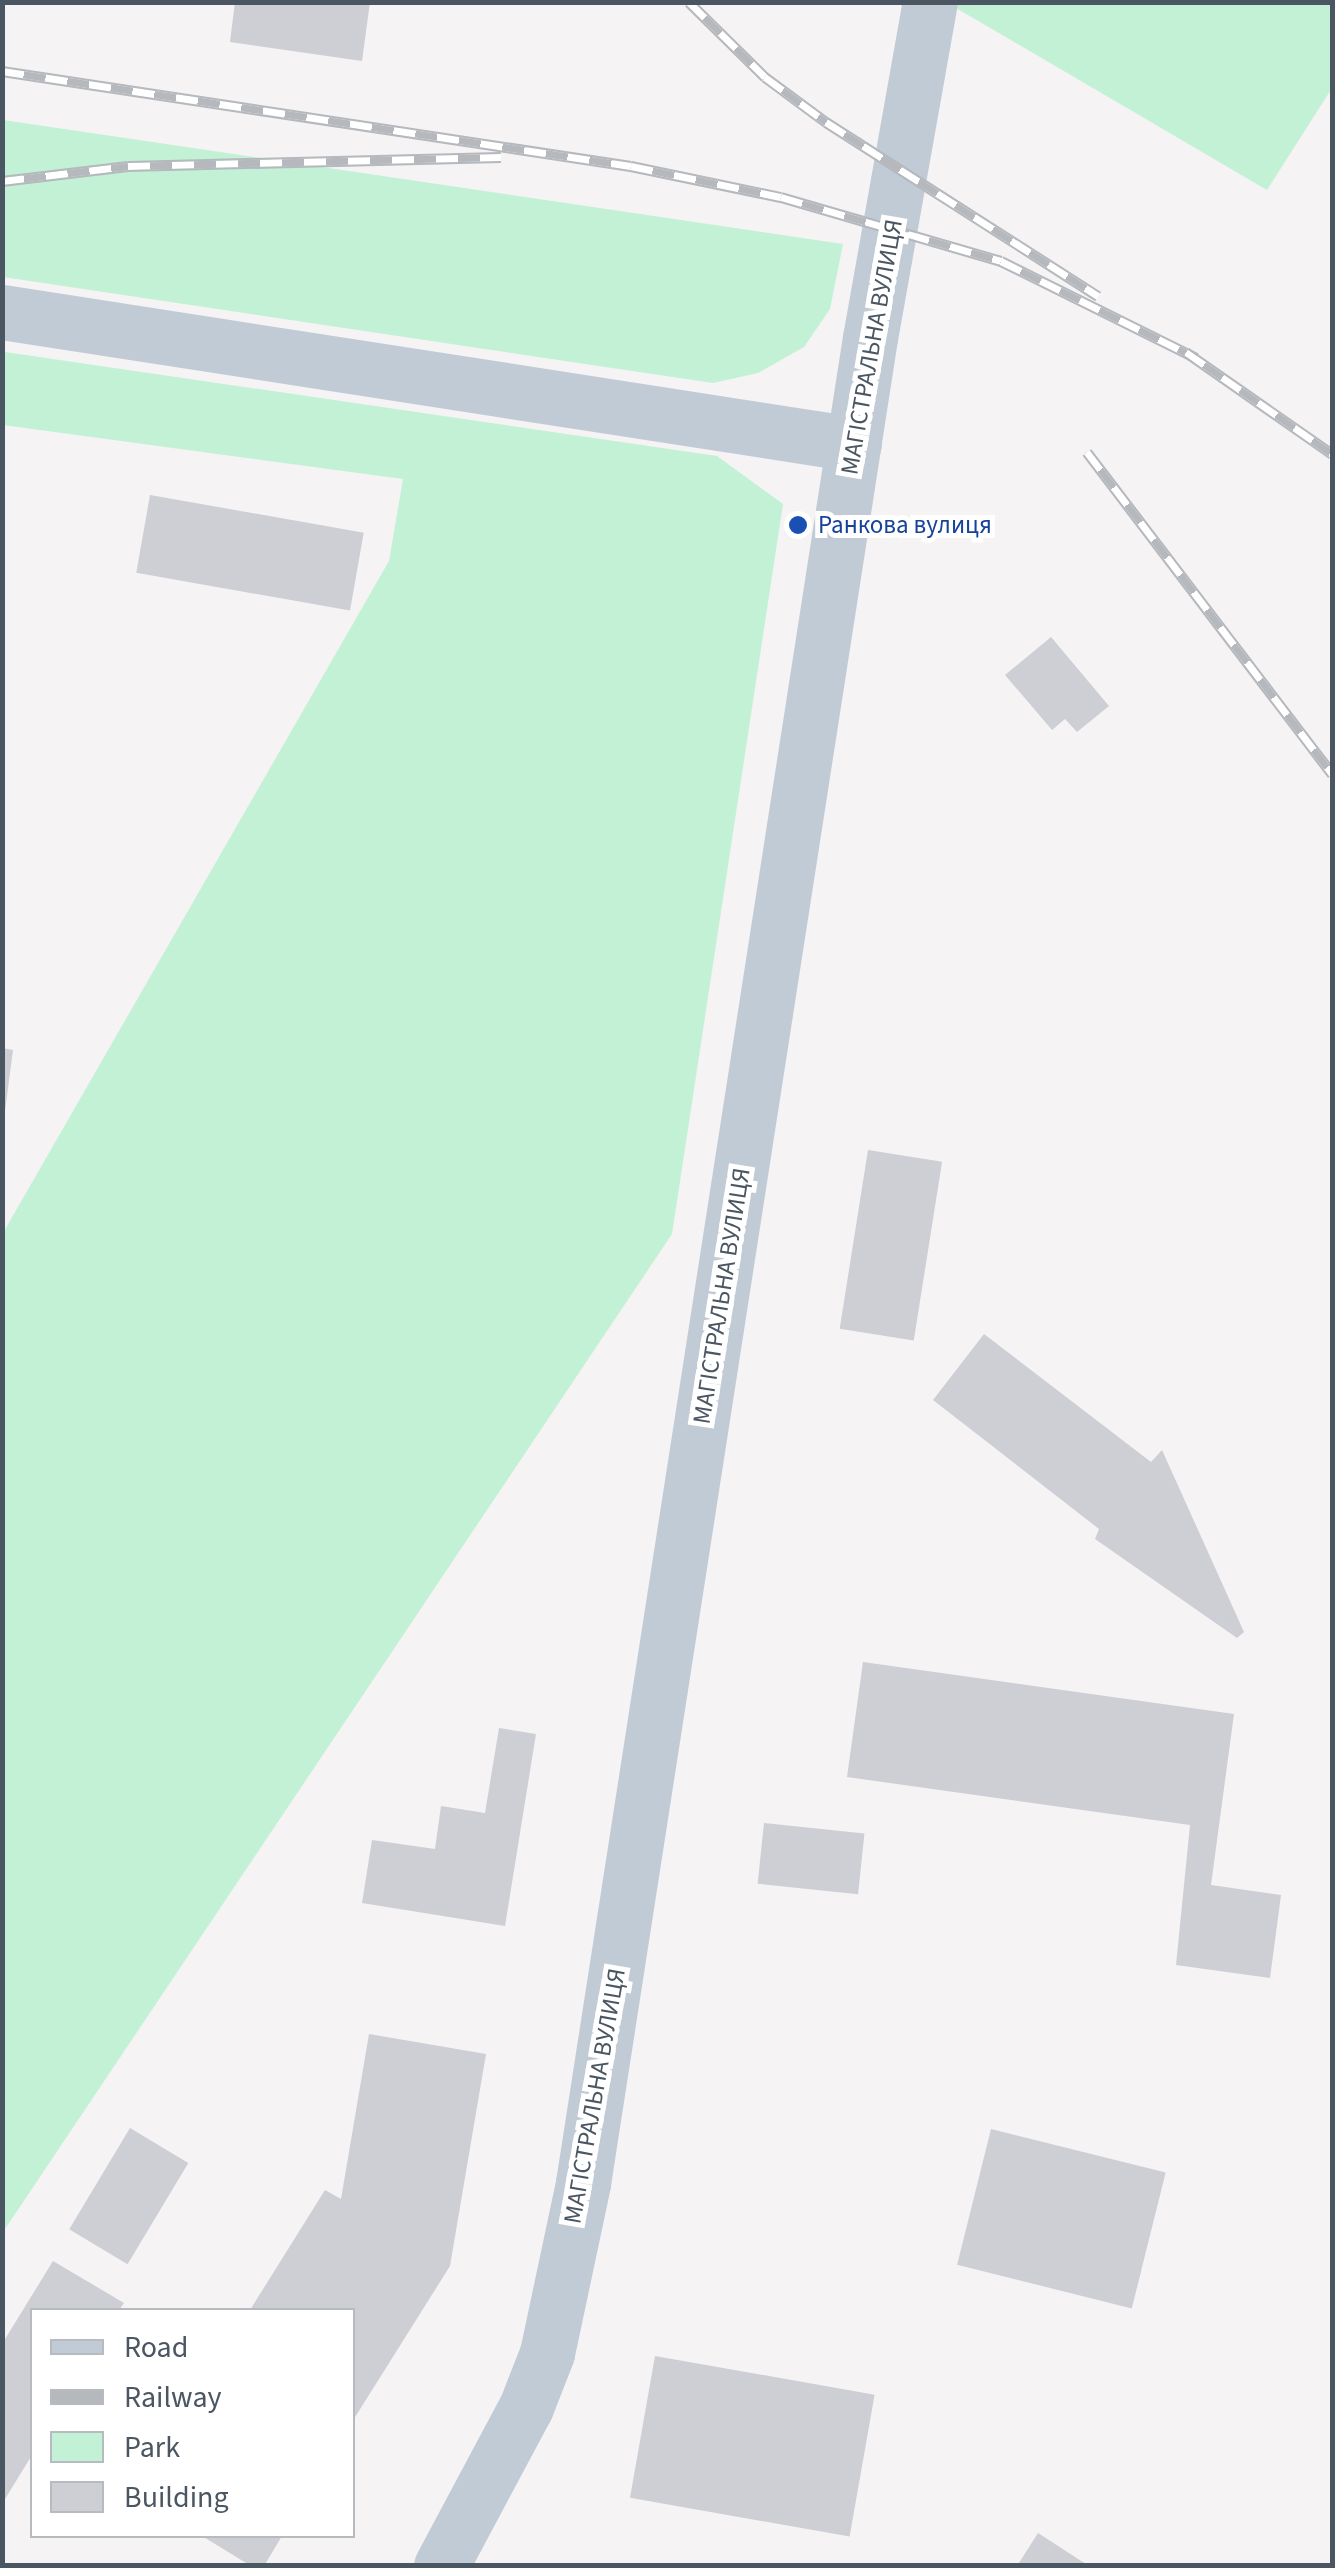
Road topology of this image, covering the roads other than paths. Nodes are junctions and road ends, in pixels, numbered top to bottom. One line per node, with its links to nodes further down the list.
1 (930, 2): 3 (street, МАГІСТРАЛЬНА ВУЛИЦЯ)
2 (2, 312): 3 (street)
3 (854, 444): 4 (street, МАГІСТРАЛЬНА ВУЛИЦЯ)
4 (441, 2566)

